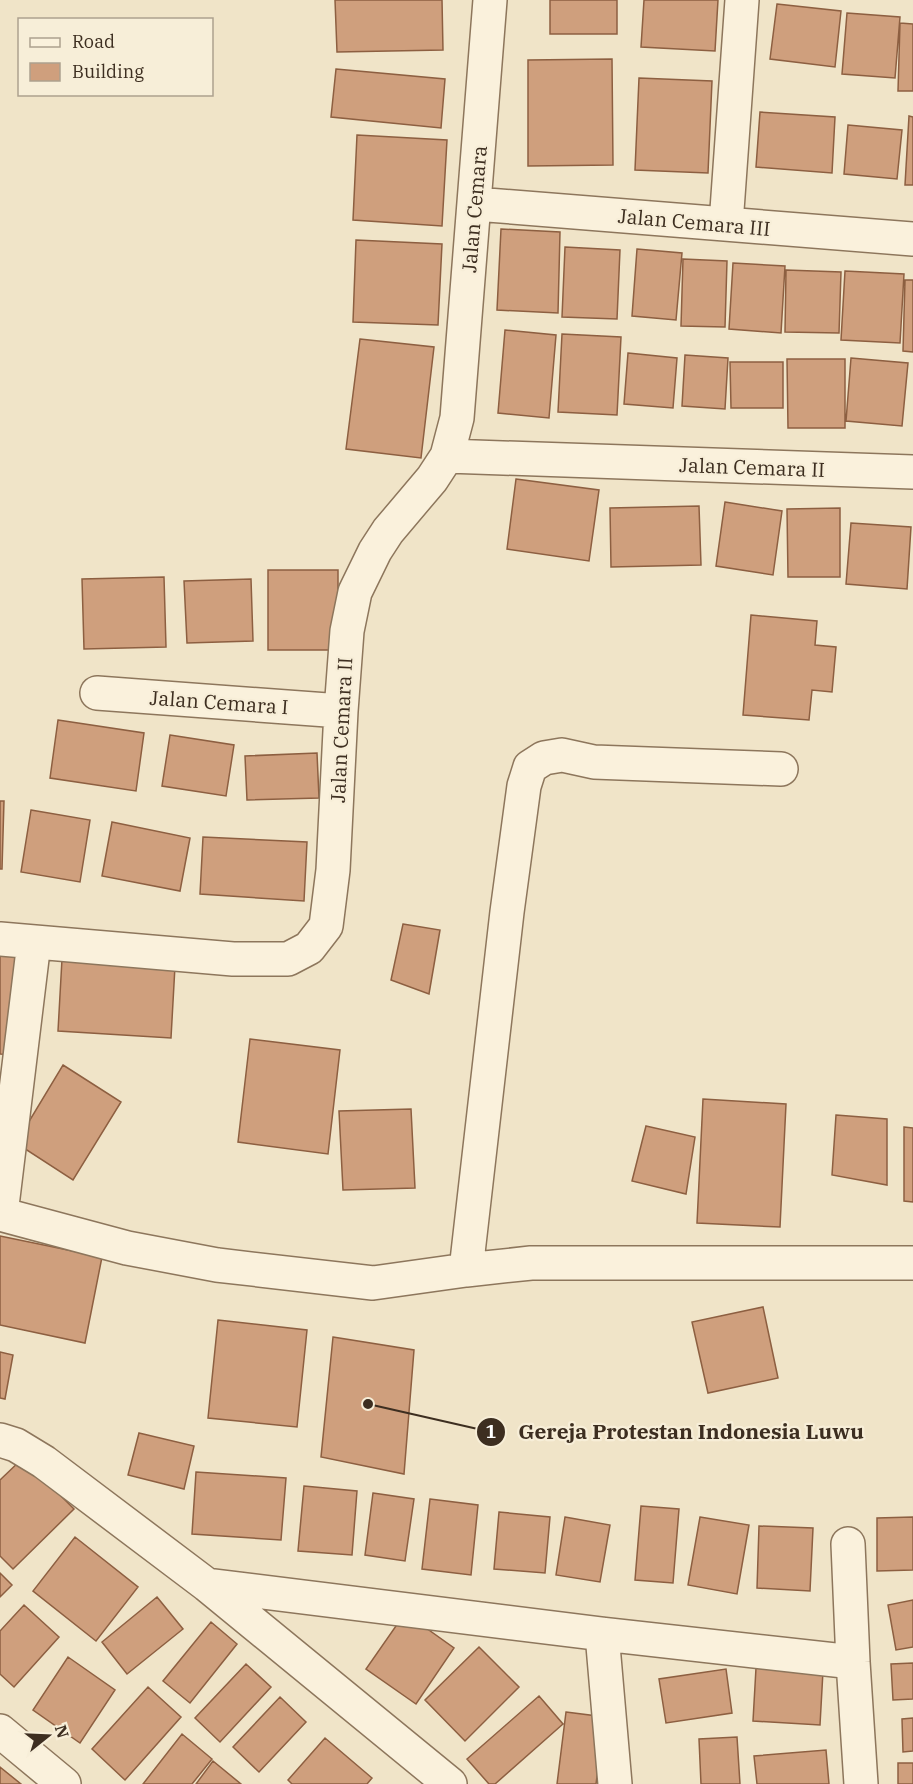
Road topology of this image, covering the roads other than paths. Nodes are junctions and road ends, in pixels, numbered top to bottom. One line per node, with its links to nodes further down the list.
1 (490, 0): 3 (street, Jalan Cemara)
2 (742, 0): 4 (street)
3 (475, 204): 4 (street, Jalan Cemara III); 6 (street, Jalan Cemara)
4 (726, 224): 5 (street, Jalan Cemara III)
5 (913, 239)
6 (457, 418): 7 (street, Jalan Cemara II)
7 (447, 456): 8 (street, Jalan Cemara II); 10 (street, Jalan Cemara II)
8 (913, 472)
9 (97, 693): 10 (street, Jalan Cemara I)
10 (341, 711): 13 (street, Jalan Cemara II)
11 (781, 769): 16 (street)
12 (0, 939): 13 (street, Jalan Cemara II)
13 (33, 942): 14 (street)
14 (0, 1214): 16 (street)
15 (913, 1263): 16 (street)
16 (466, 1270)
17 (0, 1440): 19 (street)
18 (848, 1544): 21 (street)
19 (207, 1584): 20 (street); 24 (street)
20 (602, 1634): 21 (street); 25 (street)
21 (853, 1662): 26 (street)
22 (0, 1731): 23 (street)
23 (64, 1784)
24 (450, 1784)
25 (615, 1784)
26 (861, 1784)

